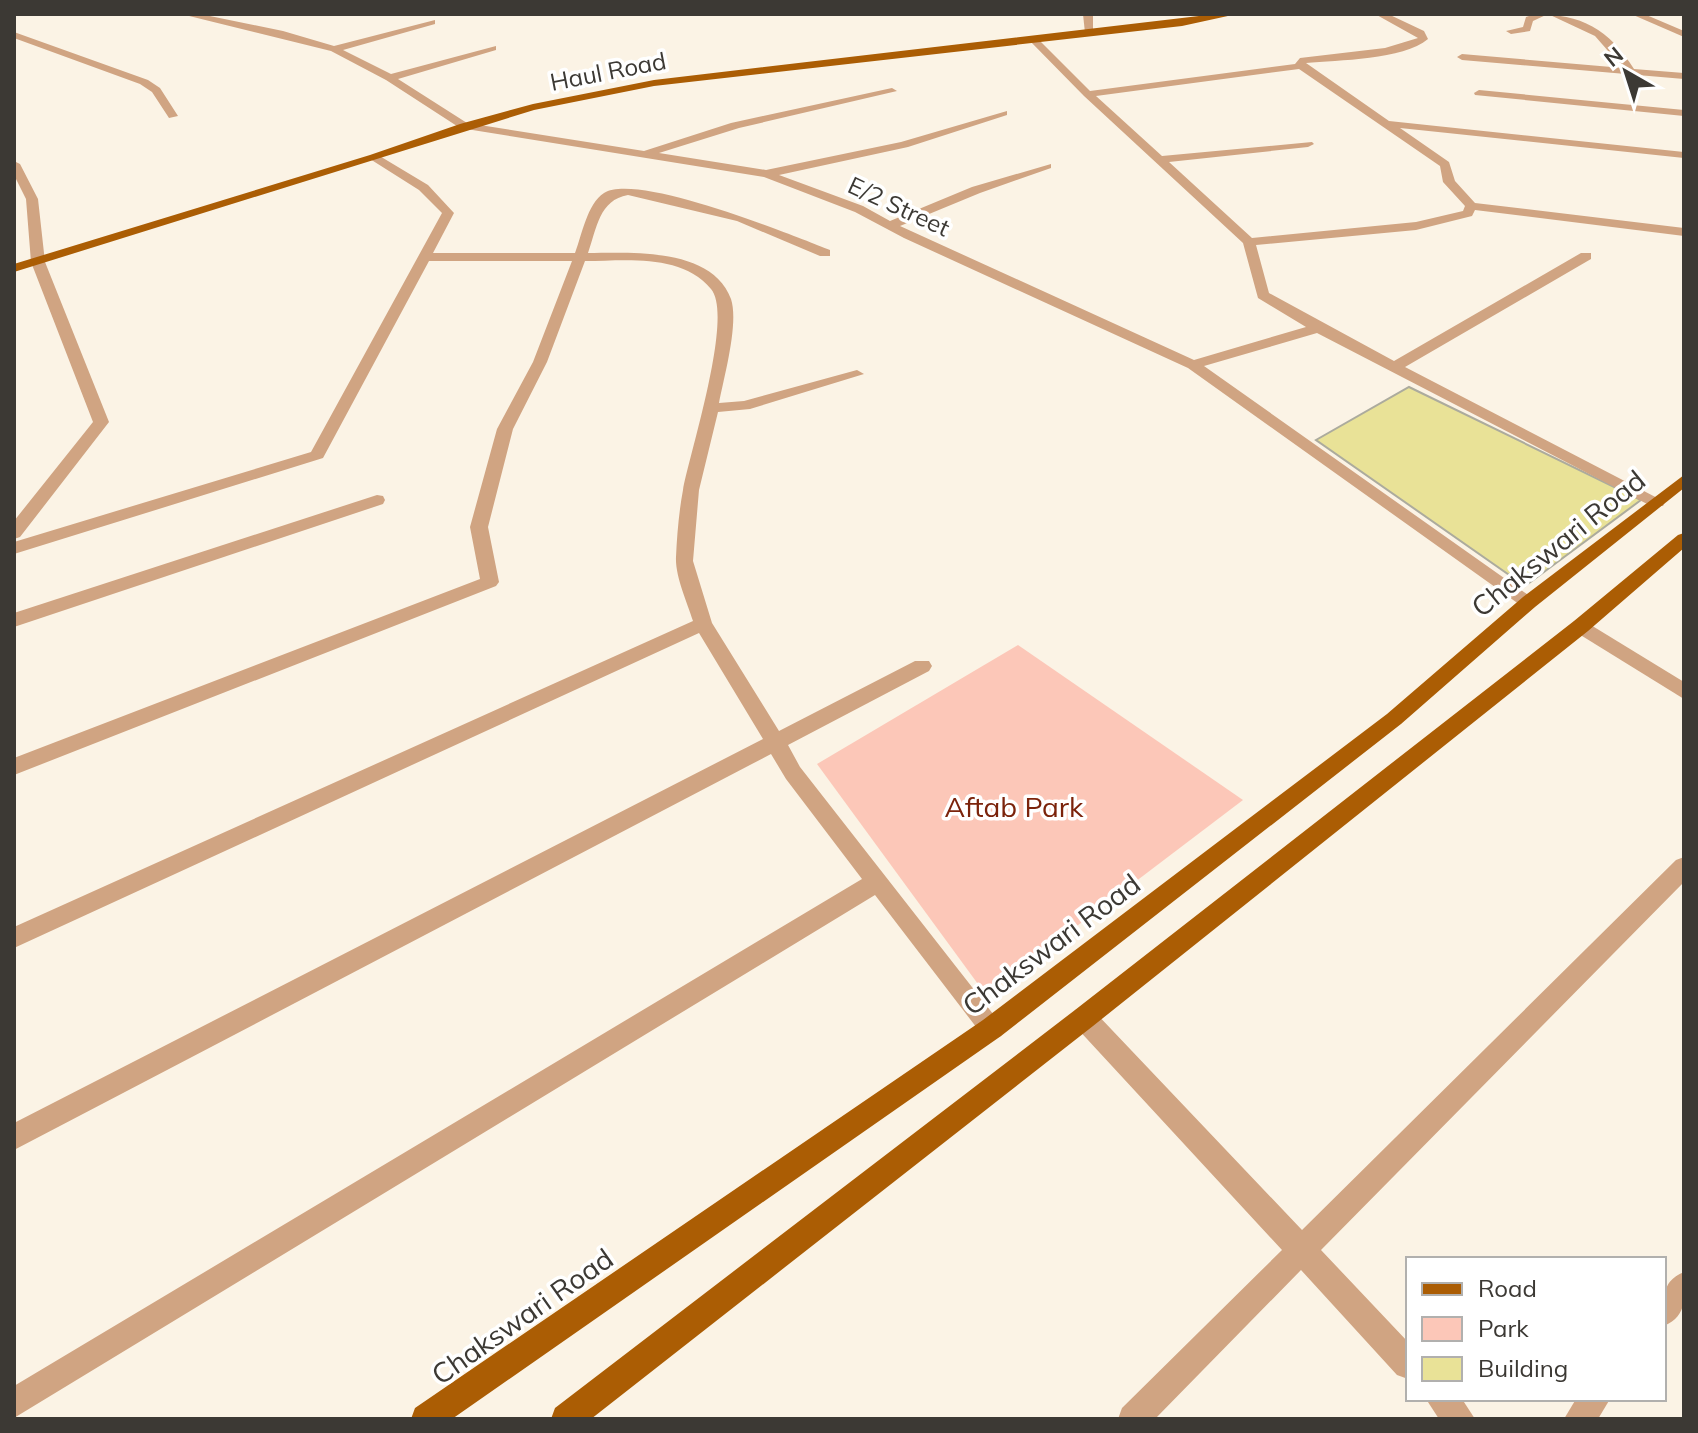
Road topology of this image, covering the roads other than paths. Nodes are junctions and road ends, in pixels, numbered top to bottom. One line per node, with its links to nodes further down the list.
1 (186, 14): 15 (street, E/2 Street)
2 (1088, 14): 10 (street)
3 (1232, 14): 10 (main road, Haul Road)
4 (1380, 14): 17 (street)
5 (1544, 14): 9 (street)
6 (1553, 14): 18 (street)
7 (1636, 14): 11 (street)
8 (432, 22): 15 (street)
9 (1511, 31)
10 (1090, 33): 13 (main road, Haul Road)
11 (1684, 34)
12 (14, 35): 26 (street)
13 (1034, 40): 23 (street); 28 (main road, Haul Road)
14 (493, 48): 20 (street)
15 (334, 49): 20 (street, E/2 Street)
16 (1462, 57): 18 (street)
17 (1301, 66): 23 (street); 27 (street)
18 (1631, 72): 19 (street)
19 (1684, 76)
20 (390, 78): 28 (street, E/2 Street)
21 (892, 91): 30 (street)
22 (1479, 93): 25 (street)
23 (1088, 94): 33 (street)
24 (1003, 113): 36 (street)
25 (1684, 113)
26 (173, 116)
27 (1391, 124): 31 (street); 37 (street)
28 (464, 126): 30 (street, E/2 Street); 32 (main road, Haul Road)
29 (1308, 144): 33 (street)
30 (644, 155): 36 (street, E/2 Street)
31 (1684, 155)
32 (374, 157): 44 (street); 45 (main road, Haul Road)
33 (1160, 160): 40 (street)
34 (14, 164): 45 (street)
35 (1047, 166): 38 (street)
36 (766, 174): 38 (street, E/2 Street)
37 (1471, 206): 39 (street); 40 (street)
38 (890, 225): 48 (street, E/2 Street)
39 (1684, 232)
40 (1249, 242): 47 (street)
41 (825, 253): 42 (street)
42 (579, 255): 44 (street); 51 (street); 65 (street)
43 (1586, 256): 49 (street)
44 (422, 257): 57 (street)
45 (37, 261): 46 (main road, Haul Road); 55 (street)
46 (14, 268)
47 (1318, 328): 48 (street); 49 (street)
48 (1193, 365): 58 (street, E/2 Street)
49 (1395, 367): 54 (street)
50 (857, 374): 51 (street)
51 (711, 408): 60 (street)
52 (1684, 480): 54 (main road, Chakswari Road)
53 (377, 500): 59 (street)
54 (1657, 502): 58 (main road, Chakswari Road)
55 (14, 533)
56 (1684, 539): 61 (main road)
57 (14, 548)
58 (1529, 602): 70 (main road, Chakswari Road)
59 (14, 620)
60 (703, 624): 64 (street); 68 (street)
61 (1581, 626): 63 (street); 69 (main road)
62 (922, 666): 64 (street)
63 (1684, 692)
64 (775, 744): 67 (street); 71 (street)
65 (14, 767)
66 (1684, 867): 72 (street)
67 (876, 882): 70 (street); 78 (street)
68 (14, 938)
69 (1084, 1018): 72 (street); 80 (main road)
70 (992, 1028): 79 (main road, Chakswari Road)
71 (14, 1137)
72 (1301, 1251): 75 (street); 81 (street)
73 (1684, 1286): 74 (street)
74 (1666, 1308)
75 (1406, 1362)
76 (1443, 1401): 82 (street)
77 (1593, 1401): 83 (street)
78 (14, 1403)
79 (426, 1419)
80 (566, 1419)
81 (1133, 1419)
82 (1460, 1419)
83 (1579, 1419)

